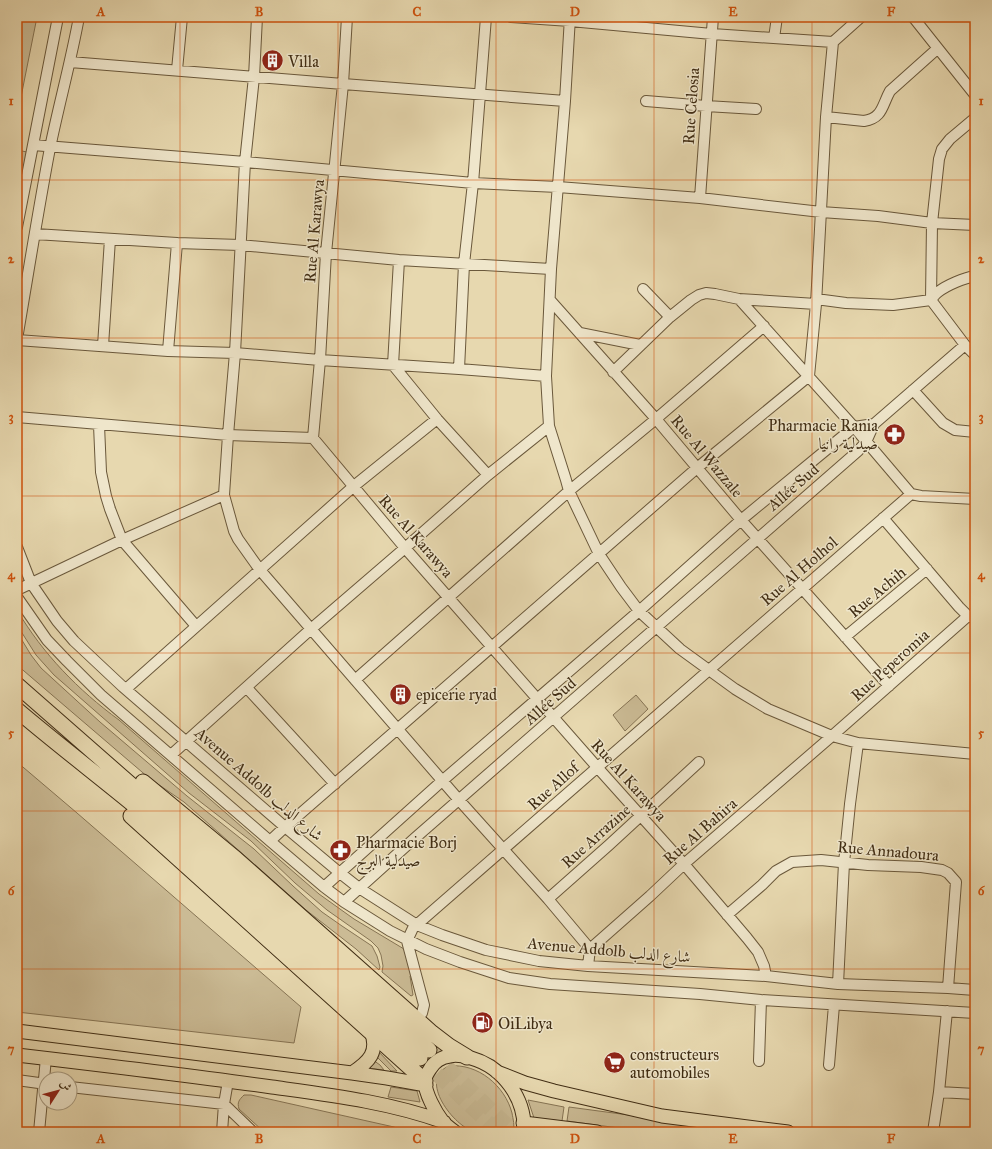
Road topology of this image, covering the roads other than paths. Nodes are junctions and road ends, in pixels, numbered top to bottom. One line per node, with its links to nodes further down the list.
1 (58, 17): 29 (street)
2 (79, 17): 17 (street)
3 (182, 17): 18 (street)
4 (257, 17): 19 (street)
5 (347, 17): 20 (street, Rue Al Karawya)
6 (486, 17): 21 (street)
7 (511, 17): 12 (street)
8 (713, 17): 13 (street, Rue Celosia)
9 (777, 17): 14 (street)
10 (861, 17): 15 (street)
11 (912, 17): 16 (street)
12 (570, 19): 13 (street); 23 (street)
13 (712, 34): 14 (street); 25 (street, Rue Celosia)
14 (774, 38): 15 (street)
15 (833, 42): 27 (street)
16 (937, 49): 22 (street); 27 (street)
17 (70, 62): 18 (street); 30 (street)
18 (177, 70): 19 (street)
19 (254, 77): 20 (street); 31 (street)
20 (343, 84): 21 (street); 32 (street, Rue Al Karawya)
21 (480, 95): 23 (street); 33 (street)
22 (975, 95)
23 (565, 101): 34 (street)
24 (646, 101): 25 (street)
25 (706, 106): 26 (street); 35 (street, Rue Celosia)
26 (756, 109)
27 (826, 117): 36 (street)
28 (975, 118): 37 (street)
29 (33, 145): 30 (street); 39 (street)
30 (50, 146): 31 (street); 40 (street)
31 (245, 162): 32 (street); 43 (street)
32 (334, 170): 33 (street); 44 (street, Rue Al Karawya)
33 (473, 184): 34 (street); 46 (street)
34 (558, 187): 35 (street); 47 (street)
35 (700, 198): 36 (street)
36 (821, 212): 37 (street); 53 (street)
37 (932, 223): 38 (street); 52 (street)
38 (975, 225)
39 (17, 227)
40 (35, 234): 41 (street); 57 (street)
41 (110, 239): 42 (street); 60 (street)
42 (177, 244): 43 (street); 61 (street)
43 (240, 245): 44 (street); 62 (street)
44 (326, 253): 45 (street); 64 (street, Rue Al Karawya)
45 (399, 260): 46 (street); 65 (street)
46 (464, 264): 47 (street); 66 (street)
47 (551, 270): 51 (street)
48 (974, 277): 52 (street)
49 (643, 289): 54 (street)
50 (739, 299): 53 (street); 54 (street); 55 (street)
51 (550, 300): 56 (street, Rue Al Wazzale); 68 (street)
52 (931, 300): 53 (street); 59 (street)
53 (816, 301): 69 (street)
54 (670, 317): 58 (street)
55 (764, 326): 69 (street); 73 (street)
56 (580, 333): 58 (street); 67 (street, Rue Al Wazzale)
57 (17, 340): 60 (street)
58 (640, 345): 67 (street)
59 (965, 345): 63 (street); 70 (street)
60 (103, 346): 61 (street)
61 (168, 351): 62 (street)
62 (235, 353): 64 (street); 79 (street)
63 (975, 355)
64 (320, 360): 65 (street); 80 (street, Rue Al Karawya)
65 (393, 365): 66 (street); 72 (street)
66 (459, 369): 68 (street)
67 (613, 372): 73 (street, Rue Al Wazzale)
68 (546, 376): 76 (street)
69 (809, 376): 77 (street); 82 (street)
70 (913, 390): 74 (street); 78 (street)
71 (17, 417): 75 (street)
72 (437, 419): 83 (street); 84 (street)
73 (656, 419): 82 (street, Rue Al Wazzale); 85 (street)
74 (874, 424): 77 (street); 81 (street, Allée Sud)
75 (99, 425): 79 (street); 92 (street)
76 (550, 426): 83 (street); 85 (street)
77 (854, 427): 81 (street); 90 (street, Allée Sud)
78 (975, 432)
79 (228, 434): 80 (street); 87 (street)
80 (313, 438): 84 (street, Rue Al Karawya)
81 (866, 442): 86 (street); 91 (street, Allée Sud)
82 (698, 468): 90 (street, Rue Al Wazzale); 95 (street)
83 (488, 475): 94 (street)
84 (354, 486): 94 (street, Rue Al Karawya); 97 (street)
85 (569, 491): 95 (street); 102 (street)
86 (911, 494): 88 (street); 89 (street, Rue Al Holhol)
87 (224, 495): 92 (street); 97 (street)
88 (975, 499)
89 (883, 518): 96 (street); 99 (street, Rue Al Holhol)
90 (741, 520): 91 (street, Rue Al Wazzale); 103 (street, Allée Sud)
91 (757, 538): 99 (street, Rue Al Wazzale); 106 (street, Allée Sud)
92 (122, 540): 98 (street); 105 (street)
93 (17, 547): 98 (street, Avenue Addolb شارع الدلب)
94 (405, 548): 102 (street, Rue Al Karawya); 107 (street)
95 (599, 554): 103 (street); 109 (street)
96 (927, 569): 104 (street); 108 (street, Rue Achih)
97 (260, 570): 105 (street); 107 (street)
98 (31, 583): 100 (street); 115 (street, Avenue Addolb شارع الدلب)
99 (802, 588): 108 (street, Rue Al Wazzale); 110 (street, Rue Al Holhol)
100 (17, 590)
101 (17, 597): 126 (street)
102 (449, 597): 109 (street, Rue Al Karawya); 111 (street)
103 (639, 611): 106 (street); 116 (street, Allée Sud)
104 (972, 617): 113 (street, Rue Peperomia)
105 (196, 626): 115 (street)
106 (656, 628): 110 (street); 118 (street, Allée Sud)
107 (311, 630): 111 (street); 114 (street)
108 (845, 637): 113 (street, Rue Al Wazzale)
109 (493, 647): 116 (street, Rue Al Karawya); 120 (street)
110 (708, 671): 121 (street); 128 (street, Rue Allof)
111 (355, 680): 120 (street)
112 (17, 685): 119 (highway)
113 (889, 686): 121 (street, Rue Peperomia)
114 (247, 688): 123 (street); 130 (street)
115 (126, 690): 123 (street, Avenue Addolb شارع الدلب)
116 (537, 698): 118 (street, Rue Al Karawya); 129 (street, Allée Sud)
117 (17, 710): 122 (highway)
118 (554, 718): 128 (street, Rue Al Karawya); 131 (street, Allée Sud)
119 (66, 727): 122 (highway); 156 (highway)
120 (398, 729): 129 (street); 130 (street)
121 (832, 736): 124 (street); 137 (street, Rue Al Bahira)
122 (51, 739): 158 (highway)
123 (186, 741): 126 (street); 133 (street, Avenue Addolb شارع الدلب)
124 (858, 743): 125 (street); 136 (street)
125 (975, 754)
126 (171, 755): 134 (street)
127 (699, 762): 132 (street, Rue Arrazine)
128 (597, 767): 132 (street, Rue Al Karawya); 135 (street, Rue Allof)
129 (442, 781): 131 (street); 138 (street, Allée Sud)
130 (335, 784): 133 (street)
131 (459, 800): 135 (street); 140 (street, Allée Sud)
132 (641, 815): 137 (street, Rue Al Karawya); 141 (street, Rue Arrazine)
133 (285, 827): 134 (street); 138 (street, Avenue Addolb شارع الدلب)
134 (270, 841): 139 (street)
135 (503, 850): 141 (street); 144 (street, Rue Allof)
136 (844, 863): 143 (street, Rue Annadoura); 149 (street); 150 (street, Rue Annadoura)
137 (684, 864): 143 (street, Rue Al Karawya); 146 (street, Rue Al Bahira)
138 (340, 873): 139 (street, Allée Sud); 140 (street, Avenue Addolb شارع الدلب)
139 (324, 887): 142 (street)
140 (360, 888): 142 (street, Allée Sud); 144 (street, Avenue Addolb شارع الدلب)
141 (548, 899): 146 (street)
142 (344, 902): 145 (street)
143 (727, 915): 148 (street, Rue Al Karawya)
144 (417, 925): 145 (street, Rue Allof); 147 (street, Avenue Addolb شارع الدلب)
145 (407, 940): 152 (street); 156 (street)
146 (590, 949): 147 (street)
147 (588, 966): 148 (street, Avenue Addolb شارع الدلب)
148 (766, 976): 149 (street, Avenue Addolb شارع الدلب)
149 (838, 984): 150 (street, Avenue Addolb شارع الدلب)
150 (948, 988): 151 (street, Avenue Addolb شارع الدلب)
151 (975, 990)
152 (761, 1000): 153 (street); 162 (street)
153 (834, 1005): 154 (street); 163 (street)
154 (947, 1011): 155 (street); 172 (street)
155 (975, 1013)
156 (417, 1019): 160 (highway)
157 (17, 1031): 166 (main road)
158 (371, 1031): 166 (main road); 170 (highway)
159 (17, 1055): 161 (main road)
160 (467, 1057): 165 (main road); 170 (main road)
161 (46, 1058): 164 (street); 168 (main road)
162 (759, 1062)
163 (830, 1064)
164 (46, 1071)
165 (497, 1072): 177 (main road); 183 (main road)
166 (352, 1073): 170 (main road)
167 (17, 1080): 169 (street)
168 (228, 1081): 174 (street); 176 (main road)
169 (38, 1083)
170 (425, 1083): 176 (main road)
171 (78, 1088): 174 (street)
172 (939, 1092): 173 (street); 184 (street)
173 (975, 1094)
174 (224, 1104): 179 (street); 180 (street)
175 (42, 1111): 178 (street)
176 (444, 1122): 181 (main road)
177 (526, 1127): 182 (main road)
178 (39, 1132)
179 (222, 1132)
180 (253, 1132)
181 (455, 1132)
182 (597, 1132)
183 (788, 1132)
184 (933, 1132)

